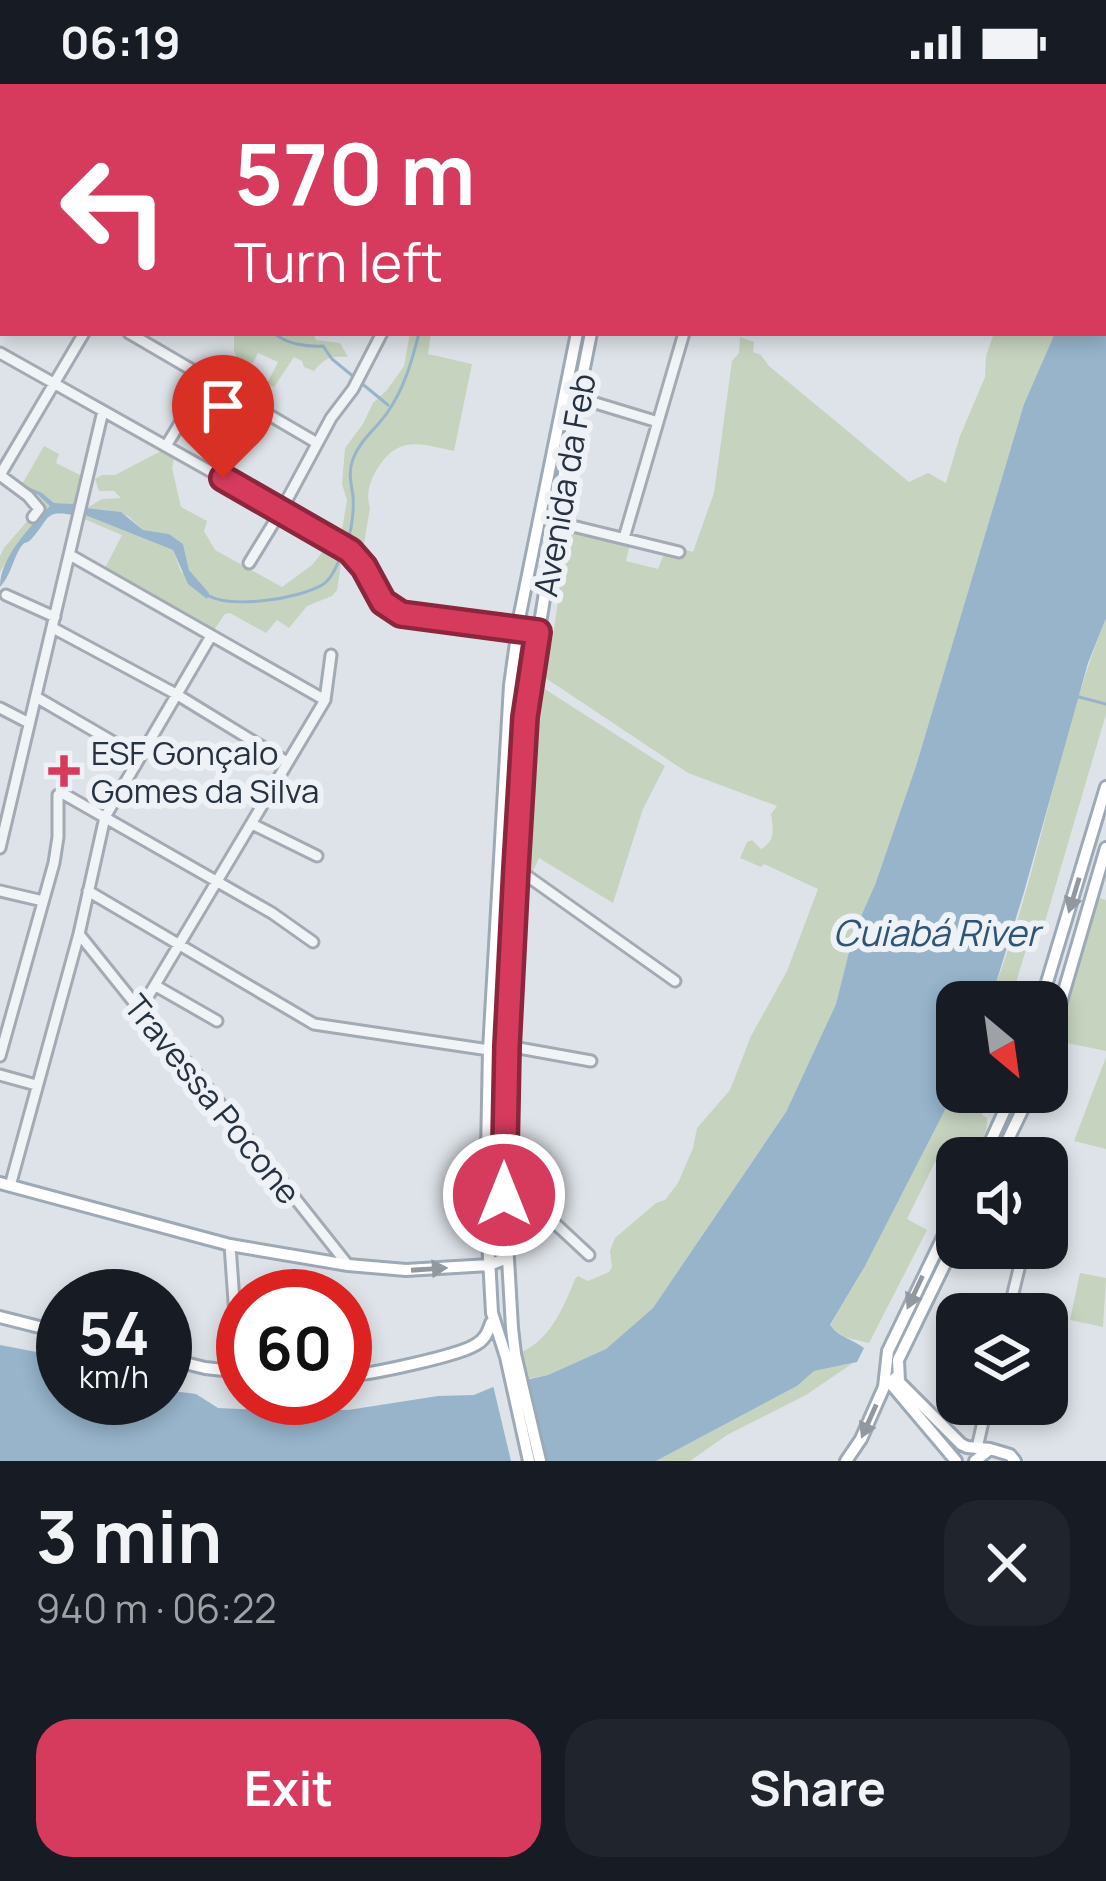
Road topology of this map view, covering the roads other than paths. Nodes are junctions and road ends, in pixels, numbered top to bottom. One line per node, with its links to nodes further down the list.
1 (82, 336): 9 (street)
2 (134, 336): 8 (street)
3 (380, 336): 13 (street)
4 (576, 336): 25 (main road, Avenida da Feb)
5 (590, 336): 10 (main road, Avenida da Feb)
6 (683, 336): 12 (street)
7 (0, 353): 9 (street)
8 (207, 379): 13 (street); 14 (street)
9 (55, 383): 11 (street); 15 (street)
10 (579, 398): 12 (street); 18 (main road, Avenida da Feb)
11 (103, 411): 14 (street); 21 (street)
12 (658, 422): 19 (street)
13 (317, 443): 16 (street)
14 (166, 446): 16 (street)
15 (0, 475): 17 (street)
16 (280, 511): 22 (street); 25 (street)
17 (33, 517)
18 (556, 522): 19 (street); 26 (main road, Avenida da Feb)
19 (625, 538): 20 (street)
20 (679, 552)
21 (70, 555): 24 (street); 27 (street)
22 (249, 563)
23 (6, 595): 24 (street)
24 (54, 622): 29 (street); 30 (street)
25 (518, 629): 26 (street); 59 (main road, Avenida da Feb)
26 (538, 632): 42 (main road, Avenida da Feb)
27 (211, 636): 29 (street); 31 (street)
28 (331, 655): 31 (street)
29 (176, 694): 34 (street); 35 (street)
30 (37, 698): 33 (street); 34 (street)
31 (325, 700): 35 (street)
32 (0, 708): 33 (street)
33 (29, 723): 39 (street)
34 (140, 757): 37 (street)
35 (287, 762): 38 (street)
36 (1106, 787): 50 (main road, one-way to 50)
37 (105, 817): 43 (street); 45 (street); 46 (street)
38 (252, 824): 41 (street); 43 (street)
39 (0, 848)
40 (1106, 848): 51 (main road)
41 (317, 856)
42 (516, 868): 52 (street); 58 (main road)
43 (216, 883): 48 (street); 49 (street)
44 (0, 891): 46 (street)
45 (88, 891): 47 (street); 49 (street)
46 (44, 901): 60 (street)
47 (79, 934): 56 (street, Travessa Pocone); 63 (street)
48 (313, 942)
49 (181, 944): 55 (street); 59 (street)
50 (1053, 964): 51 (main road); 53 (main road)
51 (1071, 968): 54 (main road)
52 (675, 981)
53 (1048, 981)
54 (1067, 981)
55 (156, 986): 56 (street); 57 (street)
56 (140, 1010): 72 (street, Travessa Pocone)
57 (218, 1021)
58 (507, 1046): 61 (street); 64 (main road)
59 (489, 1050): 73 (main road, Avenida da Feb)
60 (0, 1056)
61 (591, 1061)
62 (0, 1075): 63 (street)
63 (37, 1085): 65 (street)
64 (503, 1172): 66 (street); 67 (main road)
65 (5, 1184): 68 (main road)
66 (518, 1189): 67 (street); 70 (street)
67 (504, 1195): 71 (main road)
68 (230, 1245): 72 (main road); 74 (street)
69 (936, 1252): 81 (main road, one-way to 81)
70 (589, 1256)
71 (507, 1258): 73 (main road); 80 (main road)
72 (348, 1264): 73 (main road, one-way to 73)
73 (489, 1265): 76 (main road, Avenida da Feb)
74 (232, 1269)
75 (942, 1269): 79 (main road)
76 (492, 1313): 80 (main road, Avenida da Feb); 82 (main road)
77 (0, 1317): 78 (main road)
78 (36, 1326)
79 (901, 1354): 81 (main road); 83 (main road)
80 (511, 1356): 86 (main road); 87 (main road)
81 (886, 1357): 83 (main road)
82 (372, 1371)
83 (892, 1380): 84 (main road); 88 (main road, one-way to 88); 89 (main road)
84 (981, 1453): 85 (main road)
85 (1012, 1458): 90 (main road)
86 (529, 1461)
87 (540, 1461)
88 (846, 1461)
89 (956, 1461)
90 (1030, 1461)

